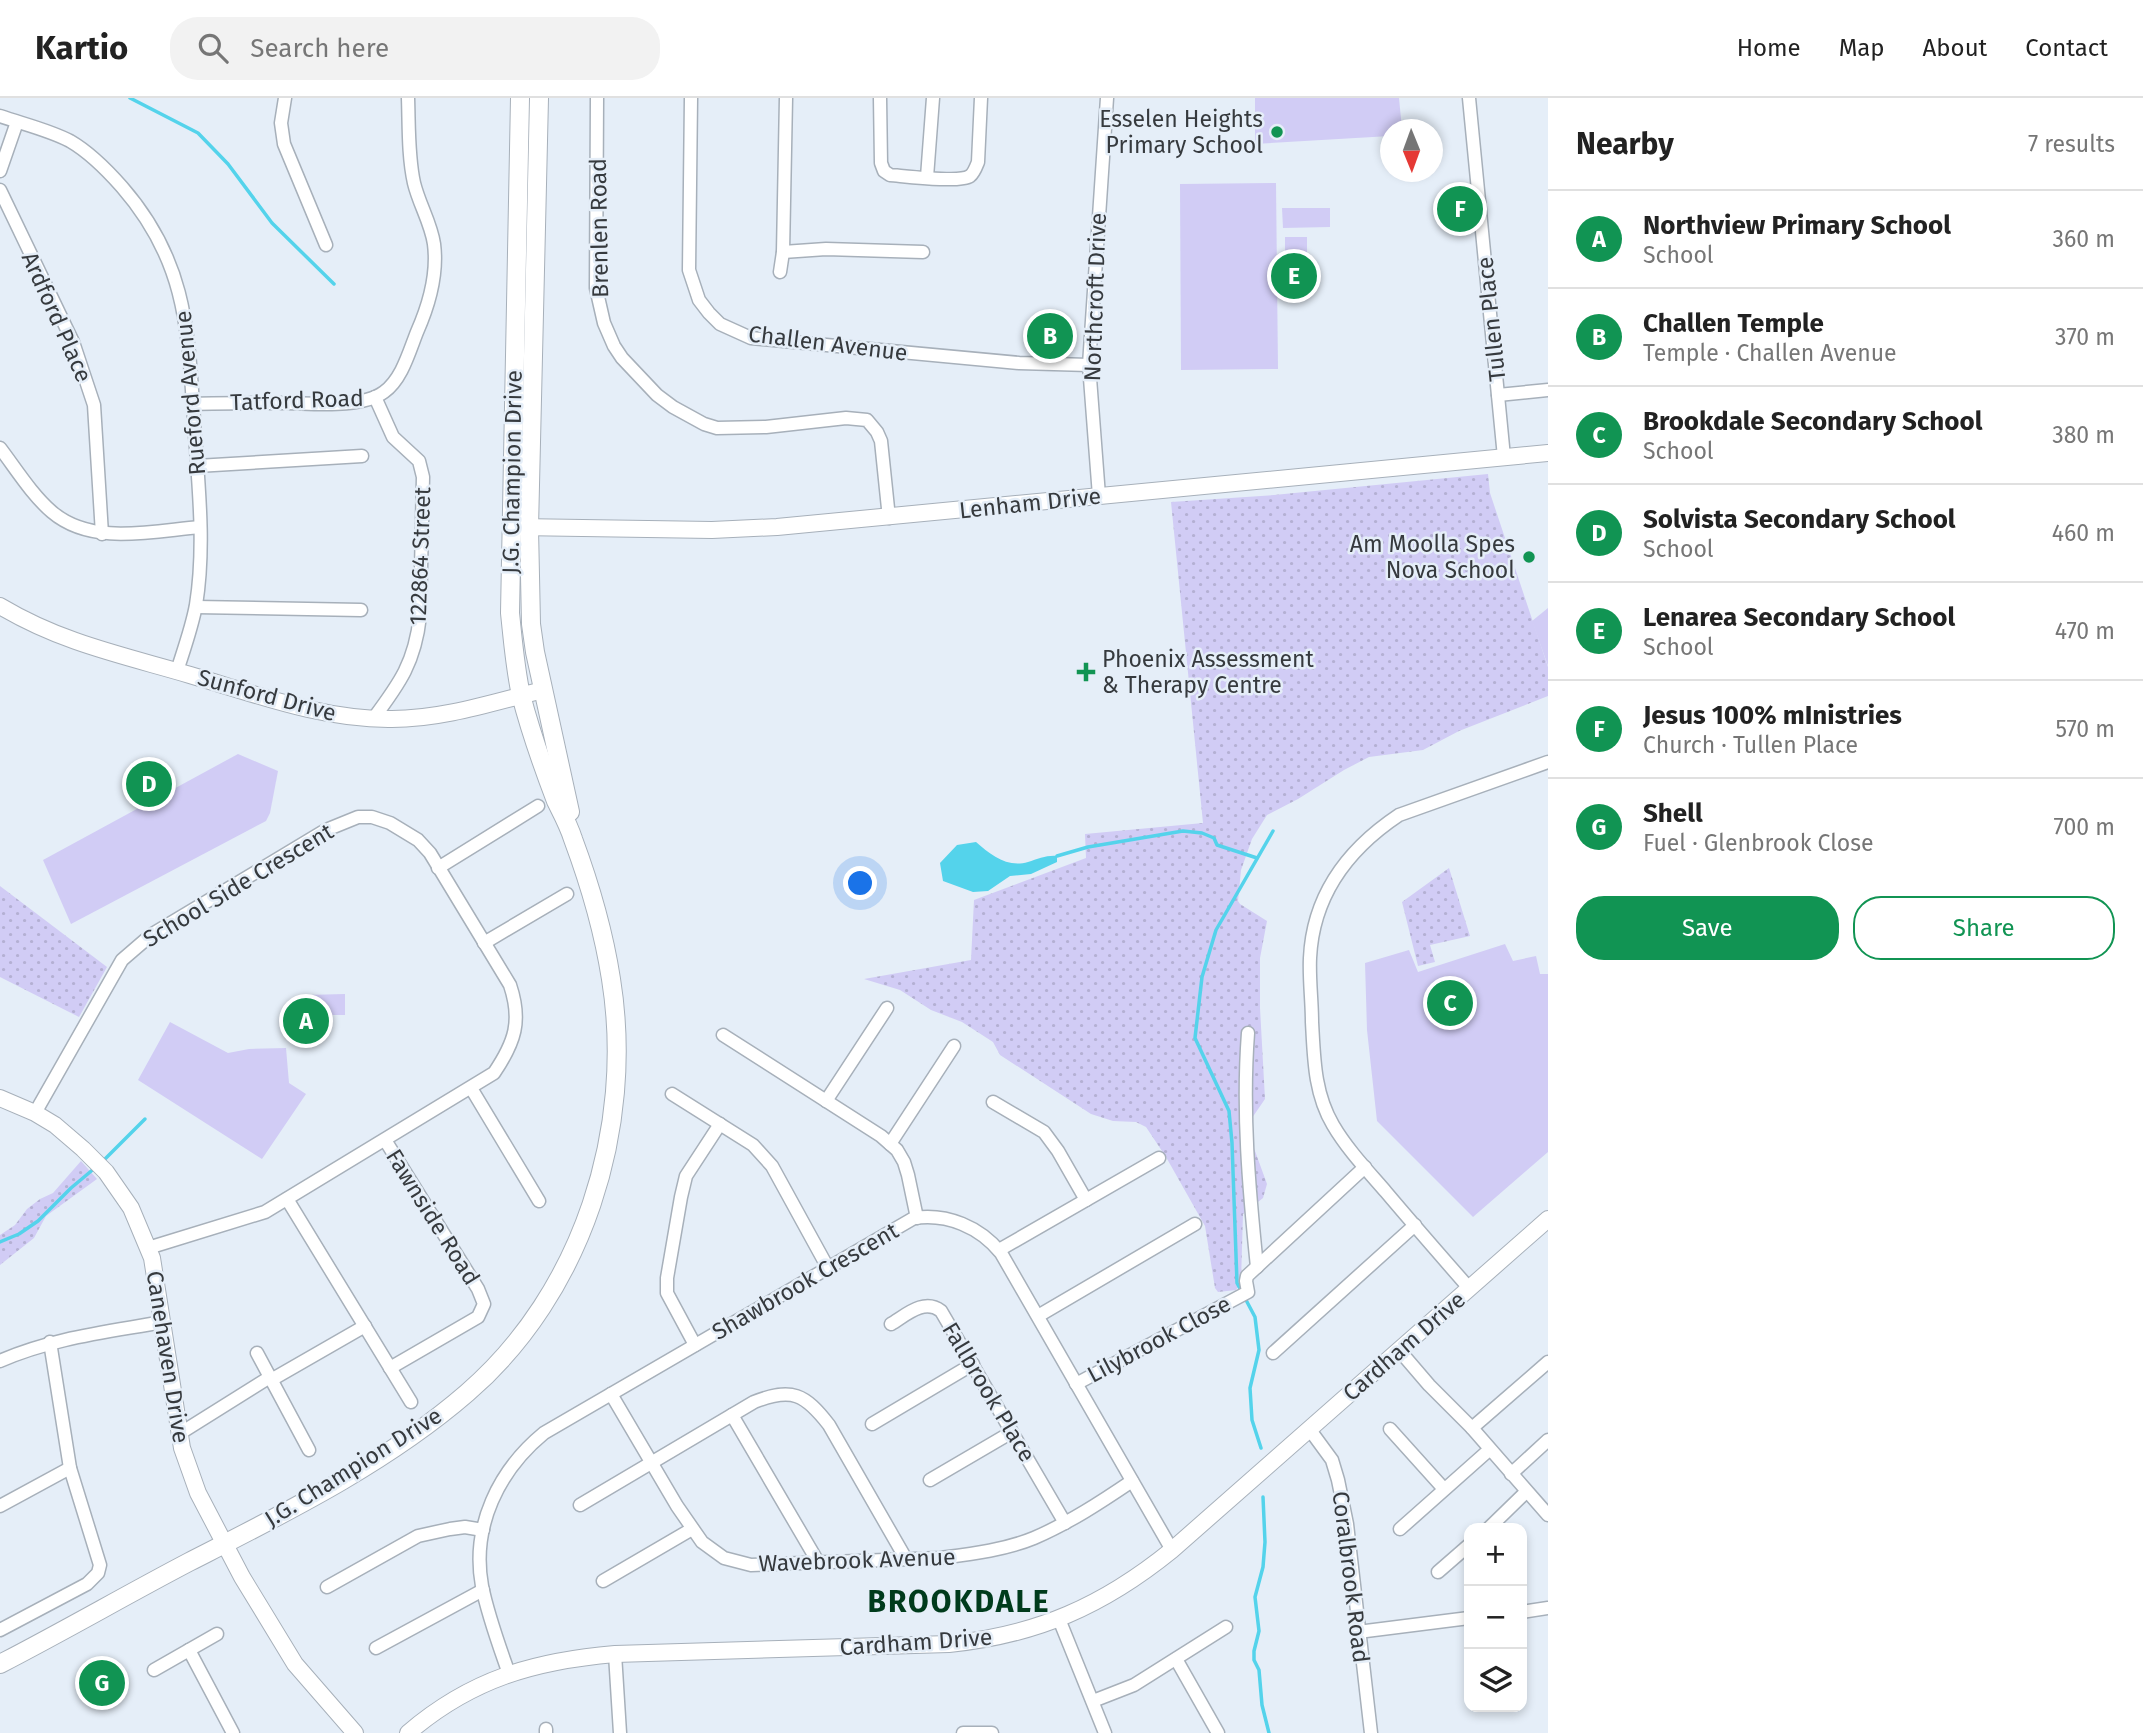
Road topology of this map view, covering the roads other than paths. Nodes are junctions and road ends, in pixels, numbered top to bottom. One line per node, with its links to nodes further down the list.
1 (285, 98): 18 (street)
2 (408, 98): 25 (street, Tatford Road)
3 (520, 98): 35 (main road, J.G. Champion Drive)
4 (539, 98): 36 (main road, J.G. Champion Drive)
5 (597, 98): 33 (street, Brenlen Road)
6 (691, 98): 22 (street, Challen Avenue)
7 (786, 98): 19 (street)
8 (880, 98): 16 (street)
9 (933, 98): 16 (street)
10 (981, 98): 16 (street)
11 (1107, 98): 22 (street, Northcroft Drive)
12 (1469, 98): 24 (street, Tullen Place)
13 (0, 116): 14 (street, Rueford Avenue)
14 (17, 122): 15 (street); 26 (street, Rueford Avenue)
15 (0, 171)
16 (927, 177)
17 (0, 190): 37 (street, Ardford Place)
18 (326, 245)
19 (783, 252): 20 (street); 21 (street)
20 (923, 253)
21 (779, 272)
22 (1089, 365): 32 (street, Northcroft Drive)
23 (1548, 390): 24 (street)
24 (1498, 395): 30 (street, Tullen Place)
25 (375, 397): 26 (street, Tatford Road); 44 (street, 122864 Street)
26 (192, 404): 31 (street, Rueford Avenue)
27 (0, 448): 37 (street)
28 (1548, 453): 30 (street, Lenham Drive)
29 (362, 456): 31 (street)
30 (1504, 457): 32 (street, Lenham Drive)
31 (197, 466): 34 (street, Rueford Avenue)
32 (1099, 496): 33 (street, Lenham Drive)
33 (889, 518): 36 (street, Lenham Drive)
34 (200, 527): 37 (street); 39 (street, Rueford Avenue)
35 (510, 527): 36 (street, Lenham Drive); 43 (main road, J.G. Champion Drive)
36 (530, 528): 42 (main road, J.G. Champion Drive)
37 (102, 534)
38 (0, 606): 41 (street, Sunford Drive)
39 (196, 607): 40 (street); 41 (street, Rueford Avenue)
40 (361, 610)
41 (177, 671): 44 (street, Sunford Drive)
42 (543, 690): 43 (street, Sunford Drive); 47 (main road, J.G. Champion Drive)
43 (522, 695): 44 (street, Sunford Drive); 47 (main road, J.G. Champion Drive)
44 (373, 719)
45 (1548, 762): 65 (street)
46 (538, 806): 48 (street)
47 (573, 837): 120 (main road, J.G. Champion Drive)
48 (438, 868): 50 (street, School Side Crescent); 60 (street, School Side Crescent)
49 (567, 894): 50 (street)
50 (484, 943): 55 (street, School Side Crescent)
51 (887, 1008): 58 (street)
52 (1248, 1033): 75 (street)
53 (723, 1035): 58 (street)
54 (954, 1046): 63 (street)
55 (471, 1088): 62 (street, School Side Crescent); 67 (street)
56 (672, 1094): 61 (street)
57 (0, 1098): 60 (street)
58 (826, 1101): 63 (street)
59 (993, 1102): 68 (street)
60 (35, 1113): 73 (street, Canehaven Drive)
61 (720, 1125): 76 (street); 83 (street)
62 (385, 1140): 66 (street, School Side Crescent); 90 (street, Fawnside Road)
63 (890, 1144): 69 (street)
64 (1158, 1158): 68 (street)
65 (1365, 1167): 72 (street); 75 (street)
66 (287, 1199): 73 (street, School Side Crescent); 81 (street)
67 (539, 1200)
68 (1086, 1200): 74 (street)
69 (917, 1218): 74 (street, Shawbrook Crescent); 76 (street, Shawbrook Crescent)
70 (1548, 1219): 77 (street, Cardham Drive)
71 (1195, 1224): 78 (street)
72 (1415, 1225): 77 (street); 86 (street)
73 (148, 1248): 79 (street, Canehaven Drive)
74 (999, 1250): 78 (street, Shawbrook Crescent)
75 (1257, 1267): 92 (street, Lilybrook Close)
76 (828, 1268): 83 (street, Shawbrook Crescent)
77 (1469, 1288): 84 (street, Cardham Drive)
78 (1038, 1316): 92 (street, Shawbrook Crescent)
79 (163, 1322): 82 (street); 101 (street, Canehaven Drive)
80 (891, 1324): 89 (street, Fallbrook Place)
81 (365, 1326): 90 (street); 91 (street)
82 (50, 1342): 87 (street); 106 (street)
83 (695, 1345): 93 (street, Shawbrook Crescent)
84 (1399, 1350): 97 (street); 99 (street, Cardham Drive)
85 (257, 1353): 91 (street)
86 (1273, 1353)
87 (0, 1361)
88 (1548, 1362): 97 (street)
89 (973, 1364): 96 (street); 100 (street, Fallbrook Place)
90 (390, 1368): 94 (street)
91 (271, 1379): 101 (street); 103 (street)
92 (1076, 1384): 109 (street, Shawbrook Crescent)
93 (611, 1394): 105 (street, Wavebrook Avenue); 119 (street, Shawbrook Crescent)
94 (411, 1402)
95 (732, 1415): 105 (street); 123 (street); 124 (street)
96 (872, 1424)
97 (1472, 1428): 104 (street)
98 (1390, 1429): 110 (street)
99 (1310, 1430): 122 (street, Cardham Drive); 135 (street, Coralbrook Road)
100 (1012, 1432): 108 (street); 115 (street, Fallbrook Place)
101 (179, 1434): 120 (street, Canehaven Drive)
102 (1548, 1440): 107 (street)
103 (309, 1450)
104 (1489, 1450): 107 (street); 110 (street)
105 (652, 1462): 112 (street); 117 (street, Wavebrook Avenue)
106 (70, 1468): 113 (street); 134 (street)
107 (1511, 1474): 111 (street)
108 (930, 1480)
109 (1132, 1481): 115 (street, Wavebrook Avenue); 122 (street, Shawbrook Crescent)
110 (1444, 1489): 118 (street)
111 (1527, 1492): 114 (street); 116 (street)
112 (580, 1505)
113 (0, 1506)
114 (1548, 1515)
115 (1065, 1523): 123 (street, Wavebrook Avenue)
116 (1494, 1523)
117 (692, 1529): 124 (street, Wavebrook Avenue); 126 (street)
118 (1400, 1529)
119 (483, 1530): 127 (street); 128 (street, Shawbrook Crescent)
120 (225, 1544): 141 (main road, J.G. Champion Drive); 146 (street, Canehaven Drive)
121 (1464, 1549): 125 (street)
122 (1172, 1550): 131 (street, Cardham Drive)
123 (906, 1559): 124 (street, Wavebrook Avenue)
124 (818, 1562)
125 (1438, 1572)
126 (603, 1581)
127 (327, 1587)
128 (483, 1590): 137 (street); 143 (street, Shawbrook Crescent)
129 (1548, 1608): 130 (street)
130 (1527, 1611)
131 (1059, 1619): 139 (street, Cardham Drive); 144 (street)
132 (1464, 1619): 135 (street)
133 (1226, 1627): 140 (street)
134 (0, 1630)
135 (1358, 1632): 153 (street, Coralbrook Road)
136 (217, 1634): 138 (street)
137 (376, 1648)
138 (189, 1650): 142 (street); 145 (street)
139 (615, 1654): 143 (street, Cardham Drive); 148 (street)
140 (1176, 1659): 144 (street); 152 (street)
141 (0, 1664)
142 (154, 1670)
143 (509, 1674): 147 (street, Cardham Drive)
144 (1093, 1701): 151 (street)
145 (233, 1733)
146 (355, 1733)
147 (408, 1733)
148 (620, 1733)
149 (963, 1733): 150 (street)
150 (992, 1733)
151 (1105, 1733)
152 (1218, 1733)
153 (1371, 1733)

